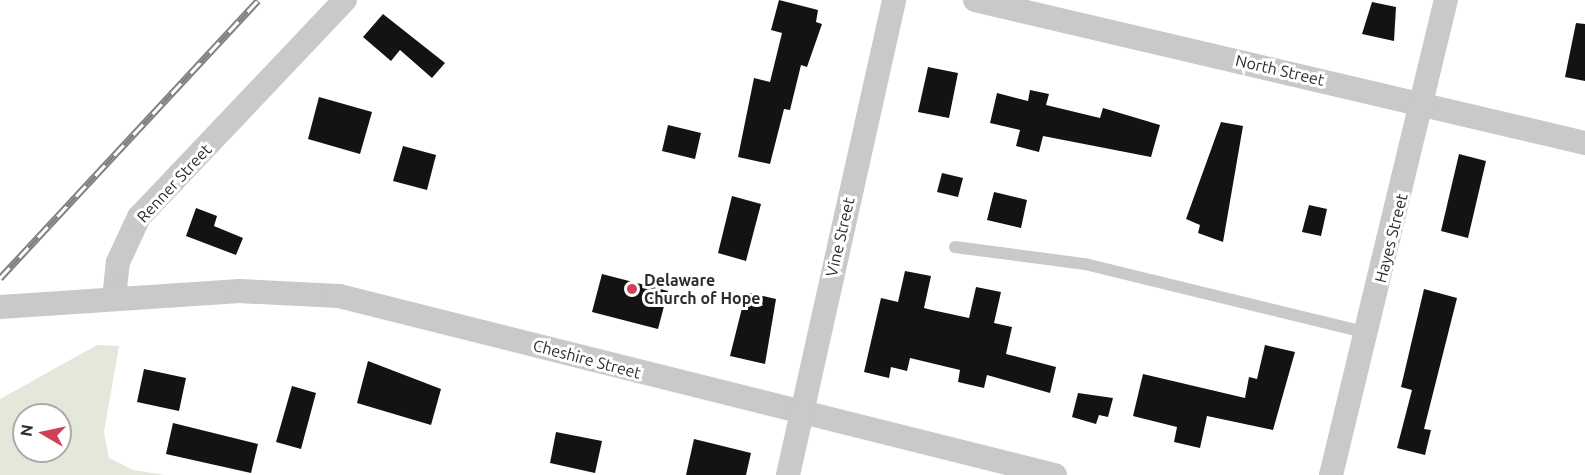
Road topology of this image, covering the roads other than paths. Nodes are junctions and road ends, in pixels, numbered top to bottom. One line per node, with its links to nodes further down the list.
1 (345, 0): 8 (street, Renner Street)
2 (894, 0): 11 (street, Vine Street)
3 (975, 0): 5 (street, North Street)
4 (1446, 0): 5 (street, Hayes Street)
5 (1423, 105): 6 (street, North Street); 10 (street, Hayes Street)
6 (1585, 143)
7 (955, 247): 10 (lane)
8 (114, 299): 9 (street); 11 (street, Cheshire Street)
9 (0, 307)
10 (1368, 333): 14 (street, Hayes Street)
11 (800, 414): 12 (street, Vine Street); 13 (street, Cheshire Street)
12 (788, 475)
13 (1055, 475)
14 (1331, 475)

